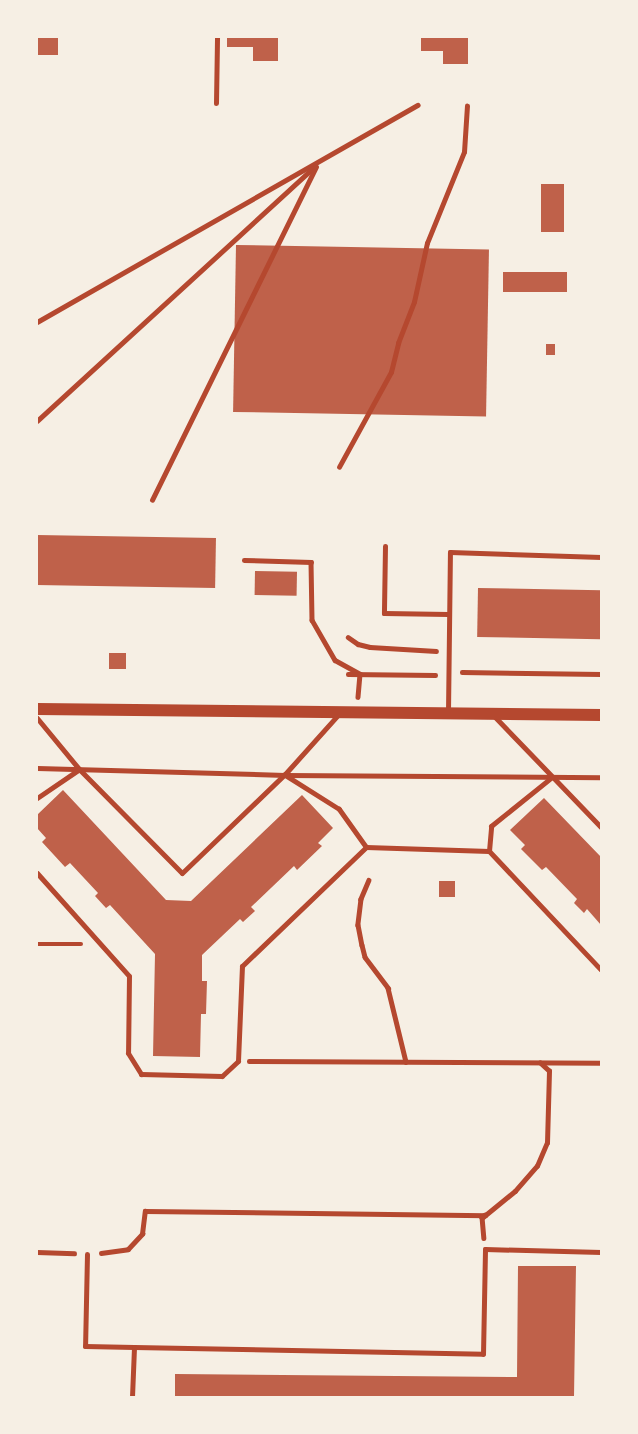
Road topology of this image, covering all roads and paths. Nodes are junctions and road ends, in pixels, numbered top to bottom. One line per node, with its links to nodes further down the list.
1 (216, 37): 2 (lane)
2 (216, 103)
3 (418, 106): 5 (path)
4 (467, 106): 8 (path)
5 (318, 163): 6 (path); 7 (path); 9 (path)
6 (37, 322)
7 (37, 421)
8 (339, 467)
9 (152, 499)
10 (385, 547): 13 (lane)
11 (601, 557): 13 (lane)
12 (244, 560): 18 (path)
13 (448, 614): 15 (lane)
14 (348, 637): 15 (path)
15 (447, 650): 20 (lane)
16 (461, 660): 19 (path)
17 (348, 674): 18 (path)
18 (360, 674): 20 (path); 23 (path)
19 (601, 674)
20 (448, 676): 24 (lane)
21 (37, 709): 22 (street)
22 (342, 711): 23 (street); 30 (lane)
23 (357, 711): 24 (street)
24 (448, 713): 25 (street)
25 (492, 713): 26 (street); 31 (lane)
26 (601, 715)
27 (37, 718): 29 (lane)
28 (37, 768): 29 (lane)
29 (79, 769): 30 (lane); 30 (lane); 33 (lane)
30 (285, 775): 31 (lane); 35 (lane)
31 (552, 776): 32 (lane); 34 (lane); 36 (lane)
32 (601, 777)
33 (37, 798)
34 (601, 827)
35 (366, 847): 36 (lane); 42 (lane)
36 (489, 851): 41 (lane)
37 (37, 873): 40 (lane)
38 (369, 880): 43 (path)
39 (37, 944): 40 (path)
40 (100, 944): 42 (lane)
41 (601, 970)
42 (238, 1061): 43 (path)
43 (406, 1062): 44 (path)
44 (540, 1062): 45 (path); 46 (path)
45 (601, 1063)
46 (482, 1217): 47 (path); 50 (path)
47 (485, 1249): 49 (lane); 51 (lane)
48 (37, 1252): 50 (path)
49 (601, 1252)
50 (87, 1254): 51 (lane)
51 (134, 1348): 52 (lane)
52 (132, 1397)

